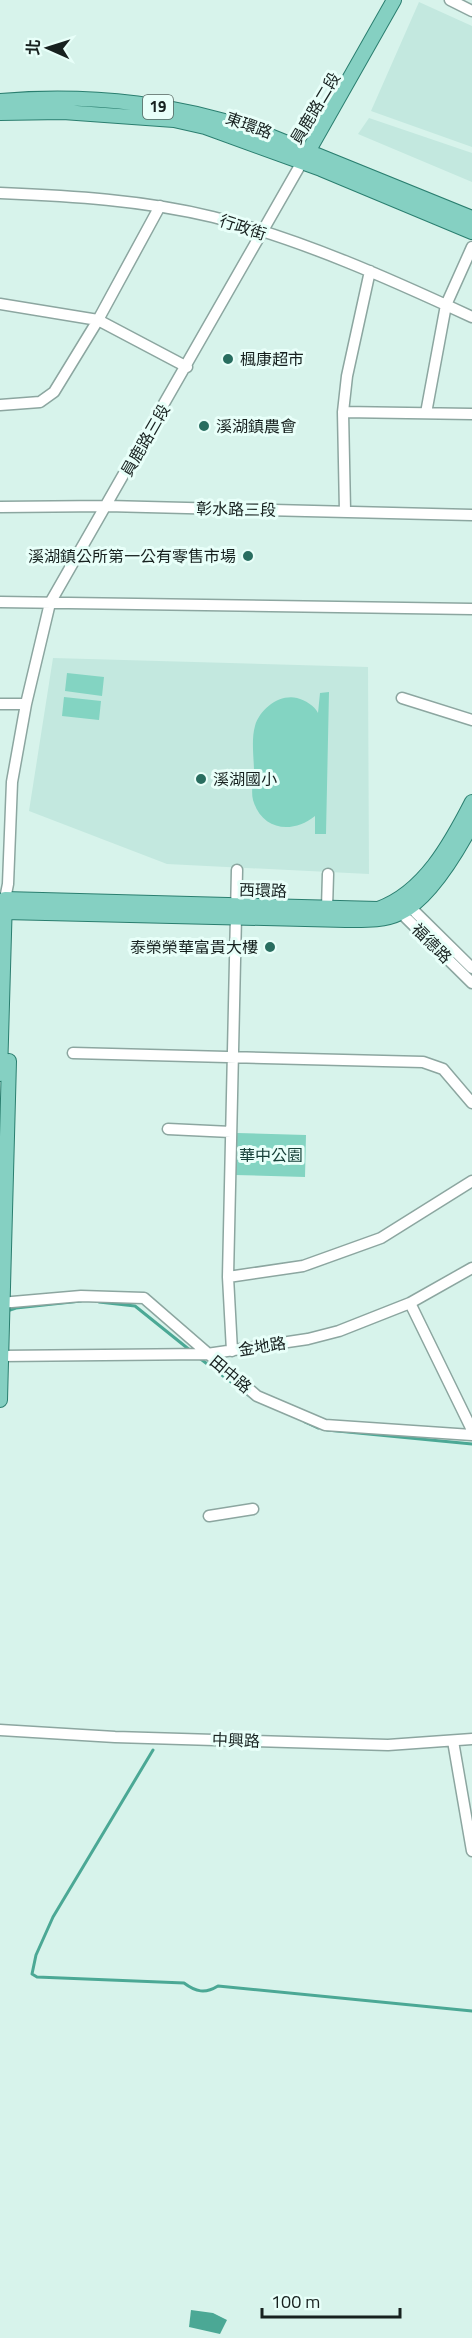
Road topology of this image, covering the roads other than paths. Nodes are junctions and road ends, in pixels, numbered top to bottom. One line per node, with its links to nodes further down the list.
1 (394, 0): 6 (main road, 員鹿路二段)
2 (450, 0): 3 (street)
3 (472, 11)
4 (0, 101): 6 (main road, 東環路 / 19)
5 (0, 113): 6 (main road, 東環路 / 19)
6 (306, 156): 9 (main road, 東環路 / 19); 10 (street, 員鹿路二段); 11 (main road, 東環路 / 19)
7 (0, 193): 8 (street, 行政街)
8 (160, 206): 10 (street, 行政街); 17 (street)
9 (472, 218)
10 (261, 232): 13 (street, 行政街); 18 (street, 員鹿路三段)
11 (472, 232)
12 (472, 247): 15 (street)
13 (370, 271): 15 (street, 行政街); 20 (street)
14 (0, 304): 17 (street)
15 (446, 305): 16 (street, 行政街); 21 (street)
16 (472, 317)
17 (98, 320): 18 (street); 19 (street)
18 (187, 368): 23 (street, 員鹿路三段)
19 (0, 405)
20 (343, 412): 21 (street); 25 (street)
21 (426, 413): 22 (street)
22 (472, 414)
23 (107, 506): 24 (street, 彰水路三段); 25 (street, 彰水路三段); 28 (street, 員鹿路三段)
24 (0, 507)
25 (345, 511): 26 (street, 彰水路三段)
26 (472, 515)
27 (0, 602): 28 (street)
28 (50, 603): 29 (street); 32 (street, 員鹿路三段)
29 (472, 609)
30 (402, 698): 33 (street)
31 (0, 704): 32 (street)
32 (26, 704): 39 (street, 員鹿路三段)
33 (472, 720)
34 (472, 802): 38 (main road)
35 (472, 824): 38 (main road)
36 (237, 870): 41 (street)
37 (328, 874): 40 (street)
38 (401, 905): 40 (main road, 西環路); 41 (main road, 西環路); 42 (street, 福德路); 43 (street, 福德路)
39 (6, 906): 41 (main road, 西環路); 46 (main road); 50 (main road)
40 (327, 908): 41 (main road, 西環路)
41 (236, 911): 45 (street)
42 (472, 968)
43 (472, 983)
44 (73, 1053): 45 (street)
45 (233, 1058): 47 (street); 49 (street)
46 (0, 1074)
47 (472, 1103)
48 (168, 1129): 49 (street)
49 (231, 1132): 53 (street)
50 (3, 1169): 55 (main road)
51 (472, 1181): 53 (street)
52 (472, 1268): 54 (street, 金地路)
53 (228, 1277): 56 (street)
54 (410, 1303): 56 (street, 金地路); 60 (street)
55 (2, 1308): 57 (street, 田中路); 58 (main road)
56 (232, 1351): 57 (street, 金地路)
57 (207, 1354): 58 (street, 金地路); 61 (street, 田中路)
58 (1, 1356): 59 (main road)
59 (0, 1400)
60 (472, 1430)
61 (472, 1435)
62 (253, 1509): 63 (street)
63 (209, 1516)
64 (0, 1730): 66 (street, 中興路)
65 (472, 1738): 66 (street, 中興路)
66 (453, 1741): 67 (street)
67 (472, 1851)

